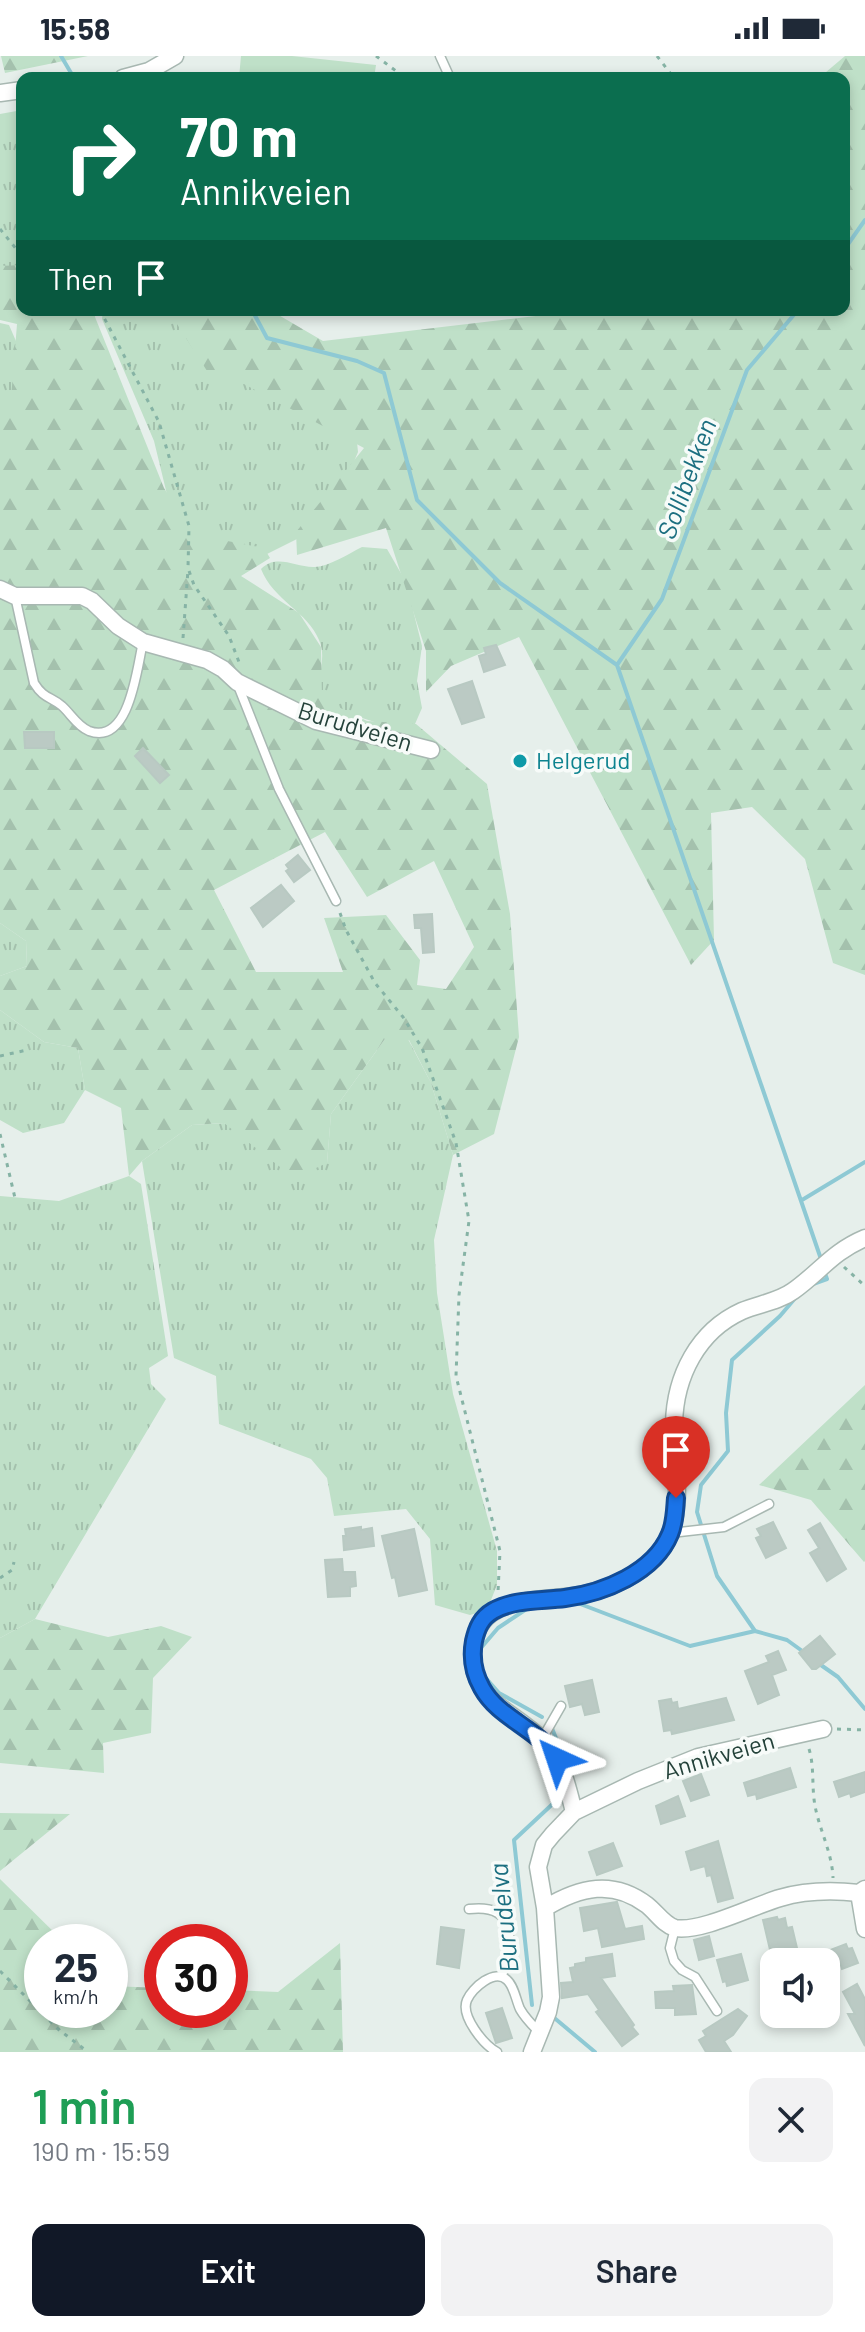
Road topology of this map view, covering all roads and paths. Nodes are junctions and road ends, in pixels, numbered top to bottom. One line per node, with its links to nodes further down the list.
1 (175, 56): 5 (street)
2 (376, 56): 4 (path)
3 (657, 56): 8 (path)
4 (392, 68): 6 (path); 7 (path)
5 (145, 72)
6 (392, 72)
7 (397, 72)
8 (669, 72)
9 (0, 229): 10 (path)
10 (16, 249)
11 (103, 316): 12 (path)
12 (188, 568): 15 (path); 16 (path)
13 (7, 593): 14 (street, Burudveien); 14 (lane)
14 (143, 642): 15 (street, Burudveien)
15 (183, 654): 16 (street, Burudveien)
16 (237, 682): 17 (street, Burudveien); 18 (lane)
17 (431, 750)
18 (336, 901): 30 (path)
19 (27, 1050): 20 (path)
20 (0, 1056)
21 (0, 1134): 22 (path)
22 (15, 1198)
23 (865, 1238): 24 (street)
24 (831, 1256): 25 (path); 27 (street)
25 (865, 1286)
26 (769, 1504): 27 (lane)
27 (671, 1533): 30 (street)
28 (14, 1562): 29 (path)
29 (0, 1578)
30 (492, 1611): 32 (street)
31 (561, 1706): 32 (lane)
32 (549, 1729): 36 (street)
33 (823, 1729): 34 (path); 35 (street, Annikveien)
34 (865, 1730)
35 (803, 1733): 36 (street, Annikveien); 37 (path)
36 (570, 1799): 39 (street, Annikveien)
37 (833, 1890): 38 (street); 41 (street)
38 (862, 1891): 42 (street)
39 (545, 1908): 41 (street); 46 (street, Annikveien)
40 (469, 1909): 44 (lane)
41 (675, 1928): 45 (lane)
42 (865, 1929)
43 (0, 1971): 47 (path)
44 (502, 1976): 46 (lane); 48 (lane)
45 (717, 2011)
46 (542, 2032): 49 (street, Annikveien)
47 (88, 2052)
48 (497, 2052)
49 (532, 2052)

